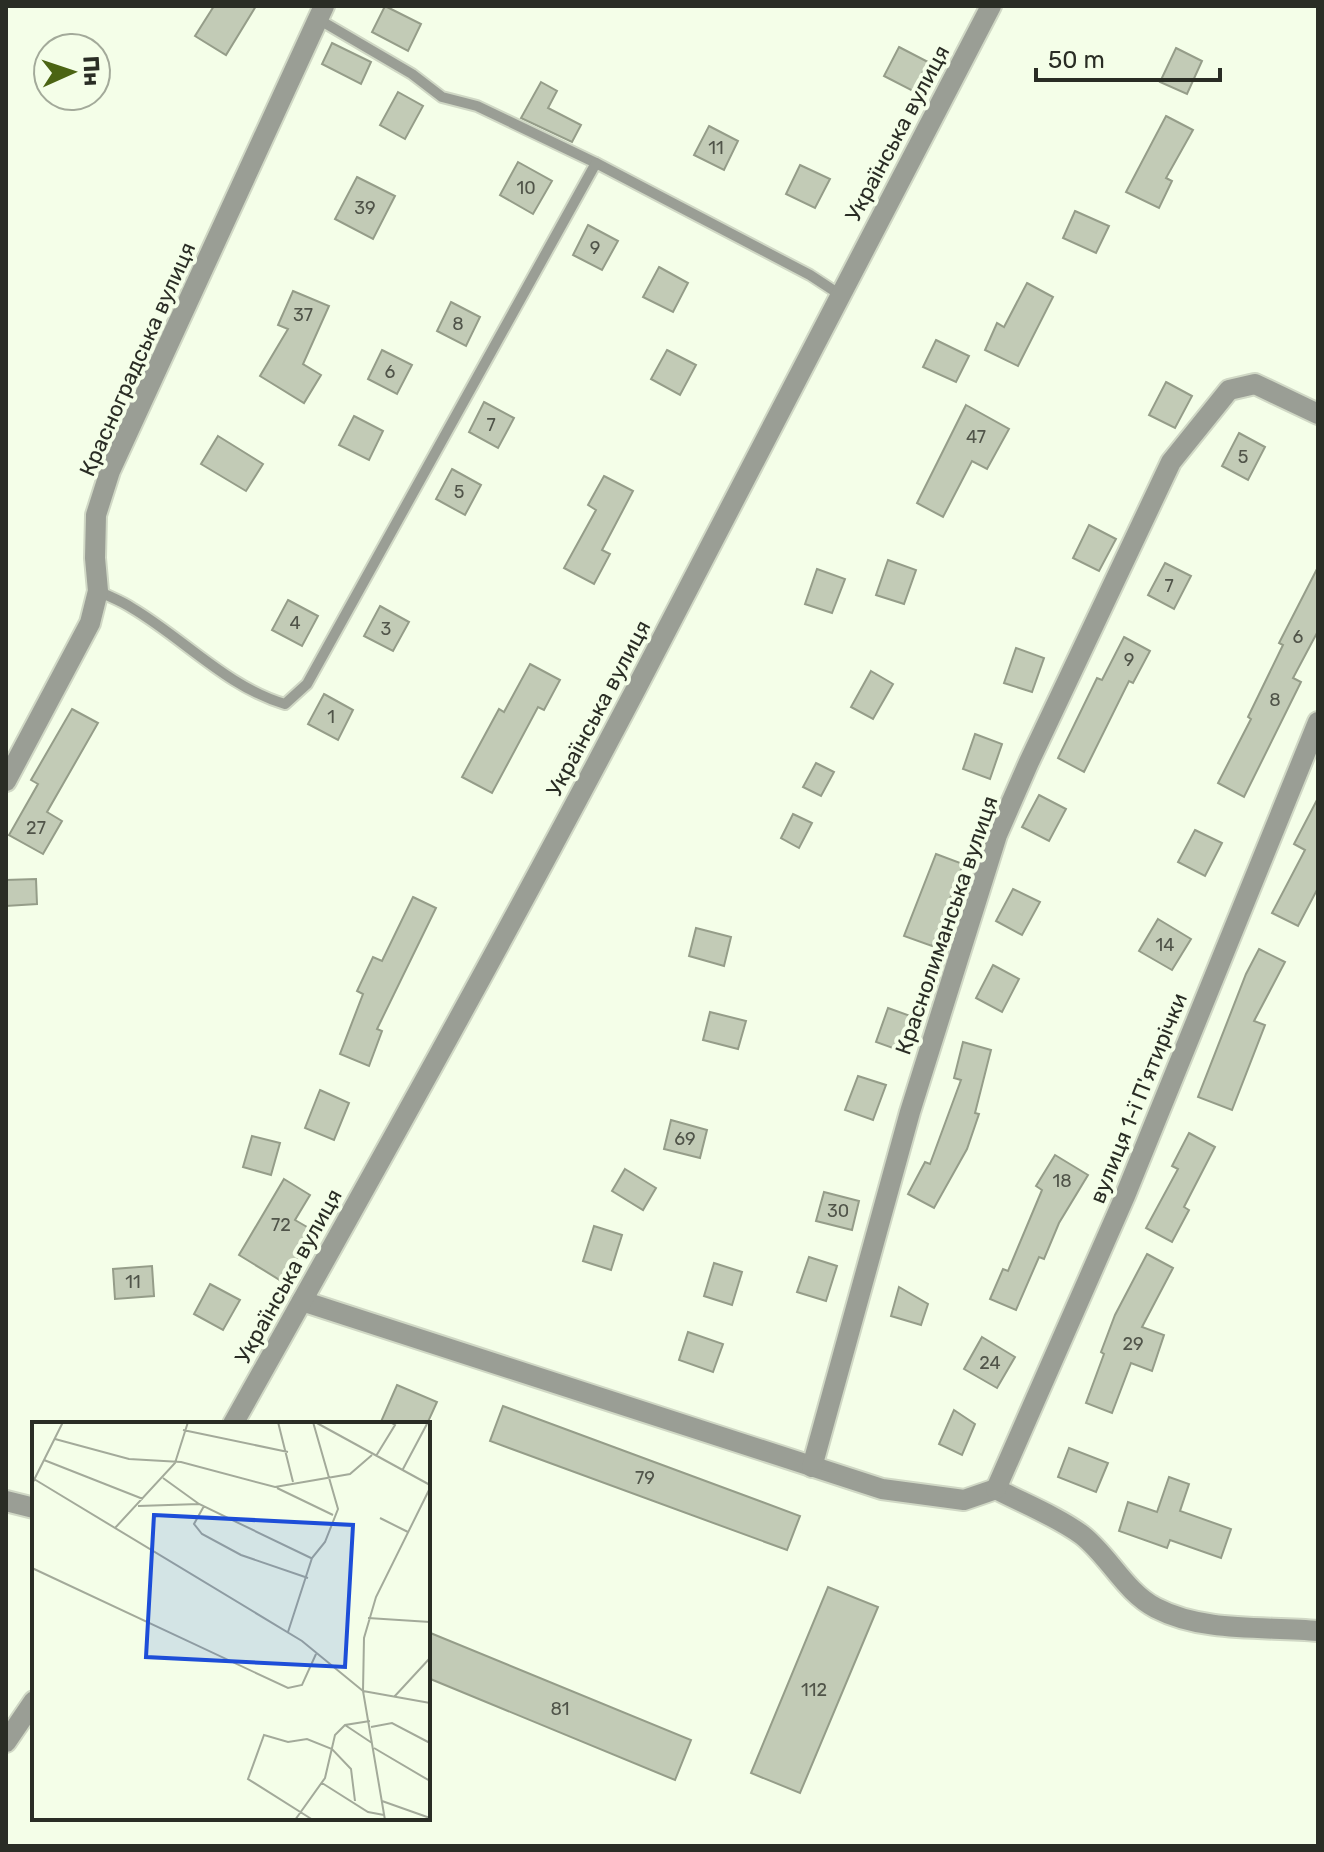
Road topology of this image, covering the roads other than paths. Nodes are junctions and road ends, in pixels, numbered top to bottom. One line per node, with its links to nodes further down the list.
1 (991, 6): 4 (street, Українська вулиця)
2 (321, 12): 3 (lane); 6 (street, Красноградська вулиця)
3 (596, 163): 4 (lane); 6 (lane)
4 (839, 294): 9 (street, Українська вулиця)
5 (1318, 414): 11 (street, Краснолиманська вулиця)
6 (98, 591): 8 (street, Красноградська вулиця)
7 (1318, 722): 12 (street, вулиця 1-ї П'ятирічки)
8 (6, 781)
9 (302, 1301): 10 (street, Українська вулиця); 11 (street)
10 (234, 1422)
11 (812, 1467): 12 (street)
12 (996, 1489): 15 (street)
13 (6, 1501): 14 (street)
14 (32, 1508)
15 (1318, 1631)
16 (32, 1704): 17 (street)
17 (6, 1742)

